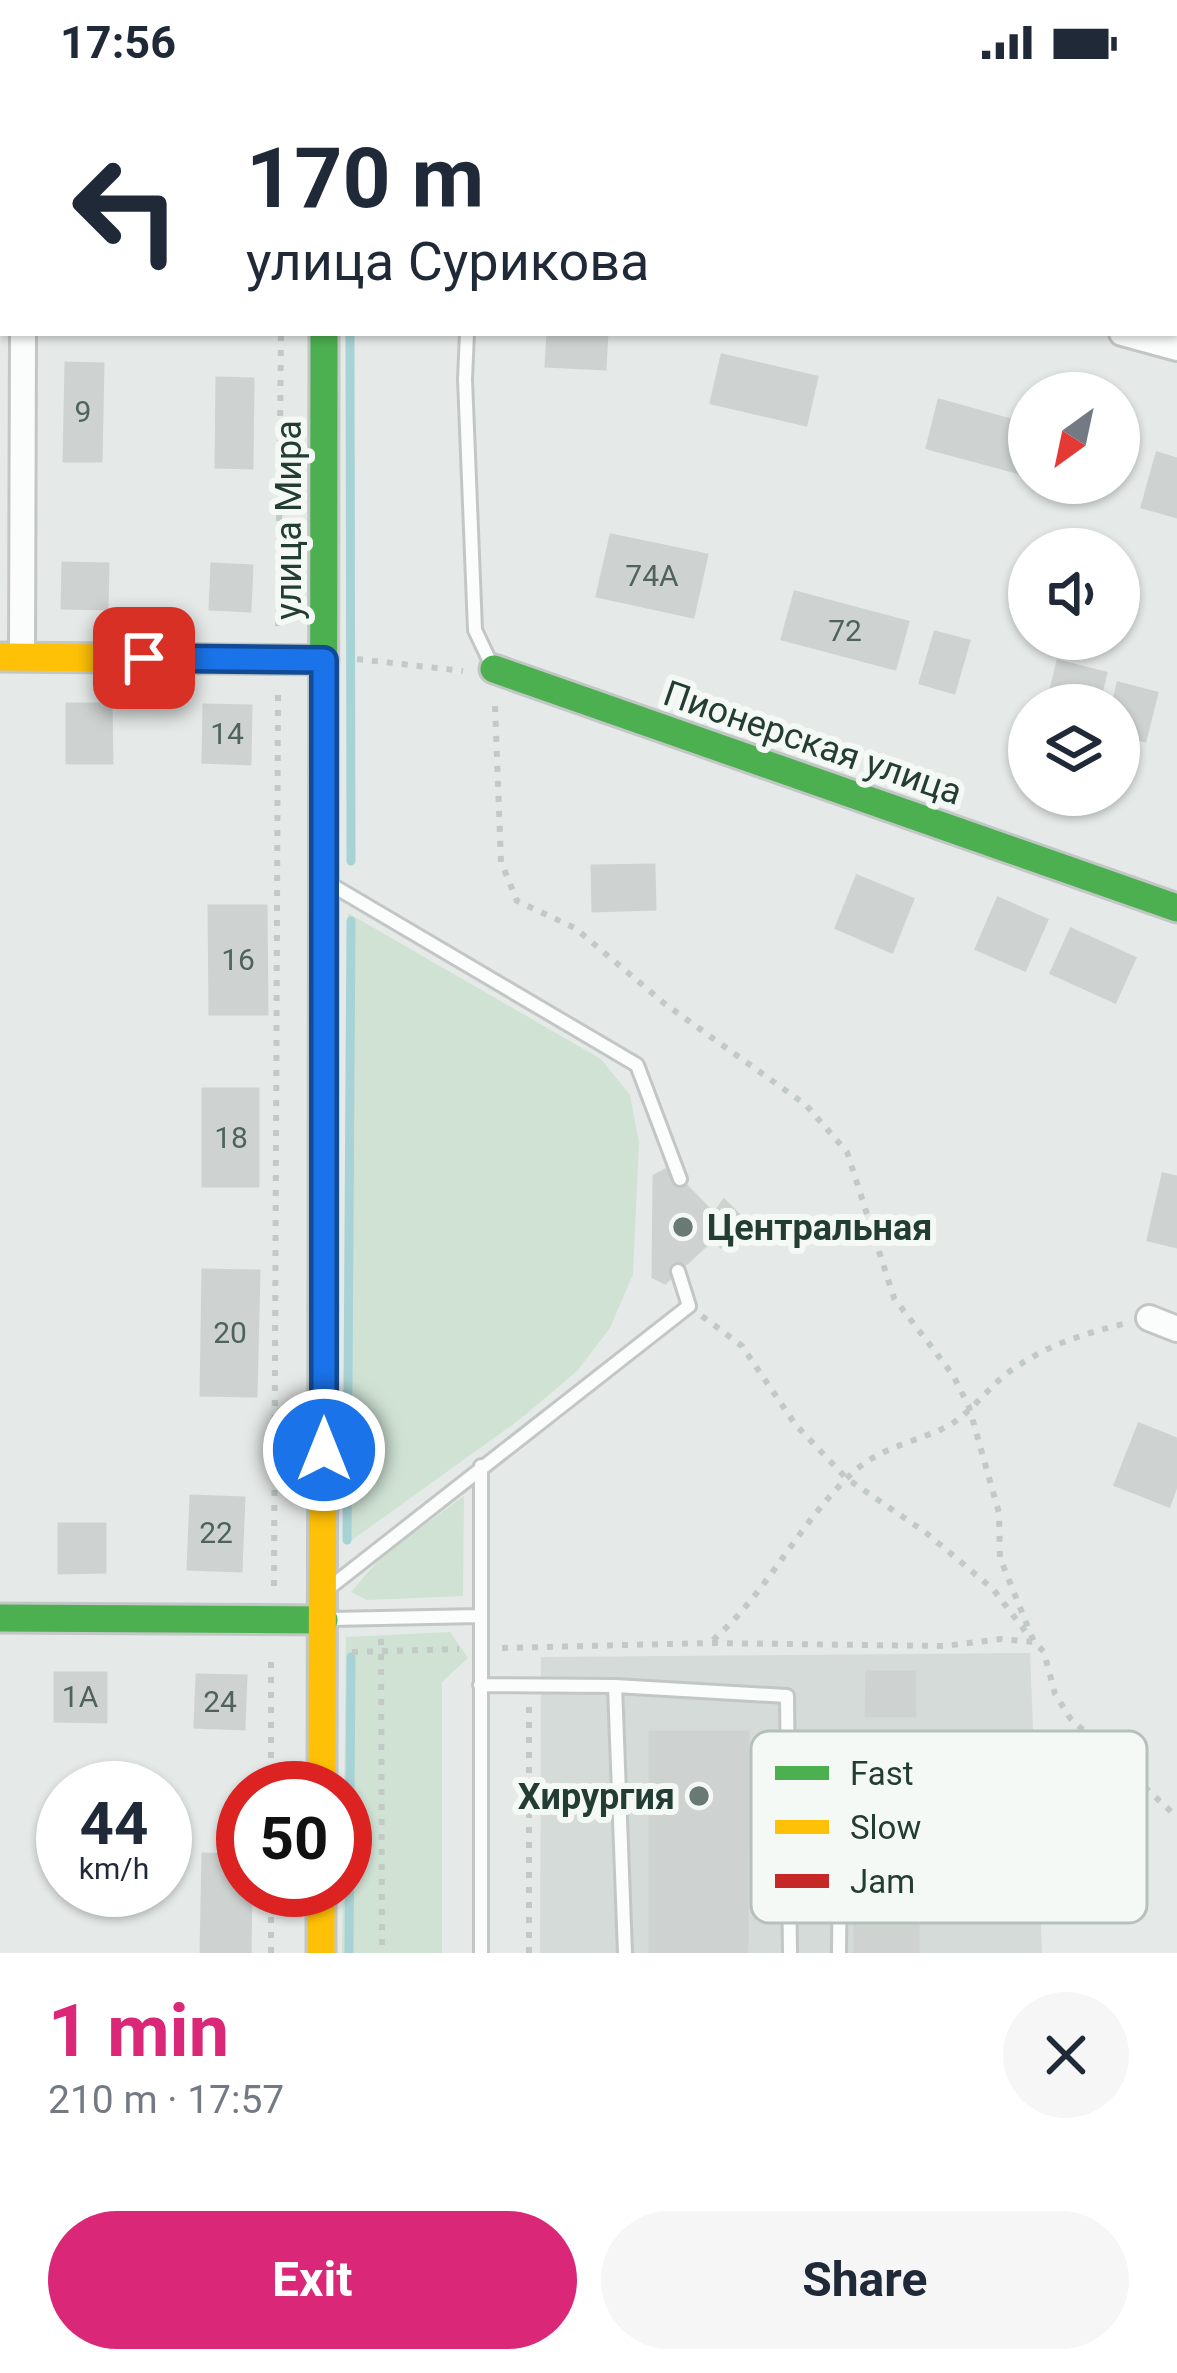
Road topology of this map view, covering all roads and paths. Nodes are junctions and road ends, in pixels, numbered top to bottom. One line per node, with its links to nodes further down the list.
1 (23, 336): 7 (street)
2 (281, 336): 8 (path)
3 (324, 336): 9 (main road, улица Мира)
4 (467, 336): 10 (lane)
5 (1133, 336): 6 (street)
6 (1177, 348)
7 (11, 657): 8 (main road)
8 (278, 659): 9 (main road); 25 (path)
9 (324, 660): 10 (path); 11 (main road, улица Мира)
10 (494, 669): 12 (main road, Пионерская улица); 18 (path)
11 (326, 881): 13 (lane); 21 (main road, улица Мира)
12 (1177, 908)
13 (680, 1180)
14 (678, 1270): 15 (lane)
15 (689, 1306): 19 (lane); 20 (path)
16 (1149, 1318): 17 (street); 18 (path)
17 (1177, 1329)
18 (969, 1407): 20 (path); 27 (path)
19 (481, 1466): 21 (lane); 22 (lane)
20 (846, 1478): 26 (path); 27 (path)
21 (324, 1606): 24 (lane); 25 (main road); 37 (main road, улица Мира)
22 (479, 1616): 24 (lane); 29 (lane)
23 (0, 1618): 25 (main road)
24 (381, 1618): 30 (path)
25 (273, 1621): 36 (path)
26 (710, 1642): 27 (path); 28 (path)
27 (1034, 1642): 35 (path)
28 (528, 1647): 29 (path); 32 (path)
29 (478, 1649): 30 (path); 31 (lane)
30 (381, 1651): 46 (path)
31 (479, 1684): 32 (lane); 47 (lane)
32 (529, 1684): 33 (lane); 48 (path)
33 (615, 1686): 34 (lane); 49 (lane)
34 (787, 1731)
35 (1084, 1731)
36 (271, 1761)
37 (322, 1761)
38 (1147, 1789): 39 (path)
39 (1177, 1817)
40 (271, 1917): 44 (path)
41 (321, 1917): 45 (main road)
42 (790, 1923): 50 (lane)
43 (839, 1923): 51 (lane)
44 (271, 1953)
45 (321, 1953)
46 (382, 1953)
47 (481, 1953)
48 (529, 1953)
49 (625, 1953)
50 (790, 1953)
51 (839, 1953)

